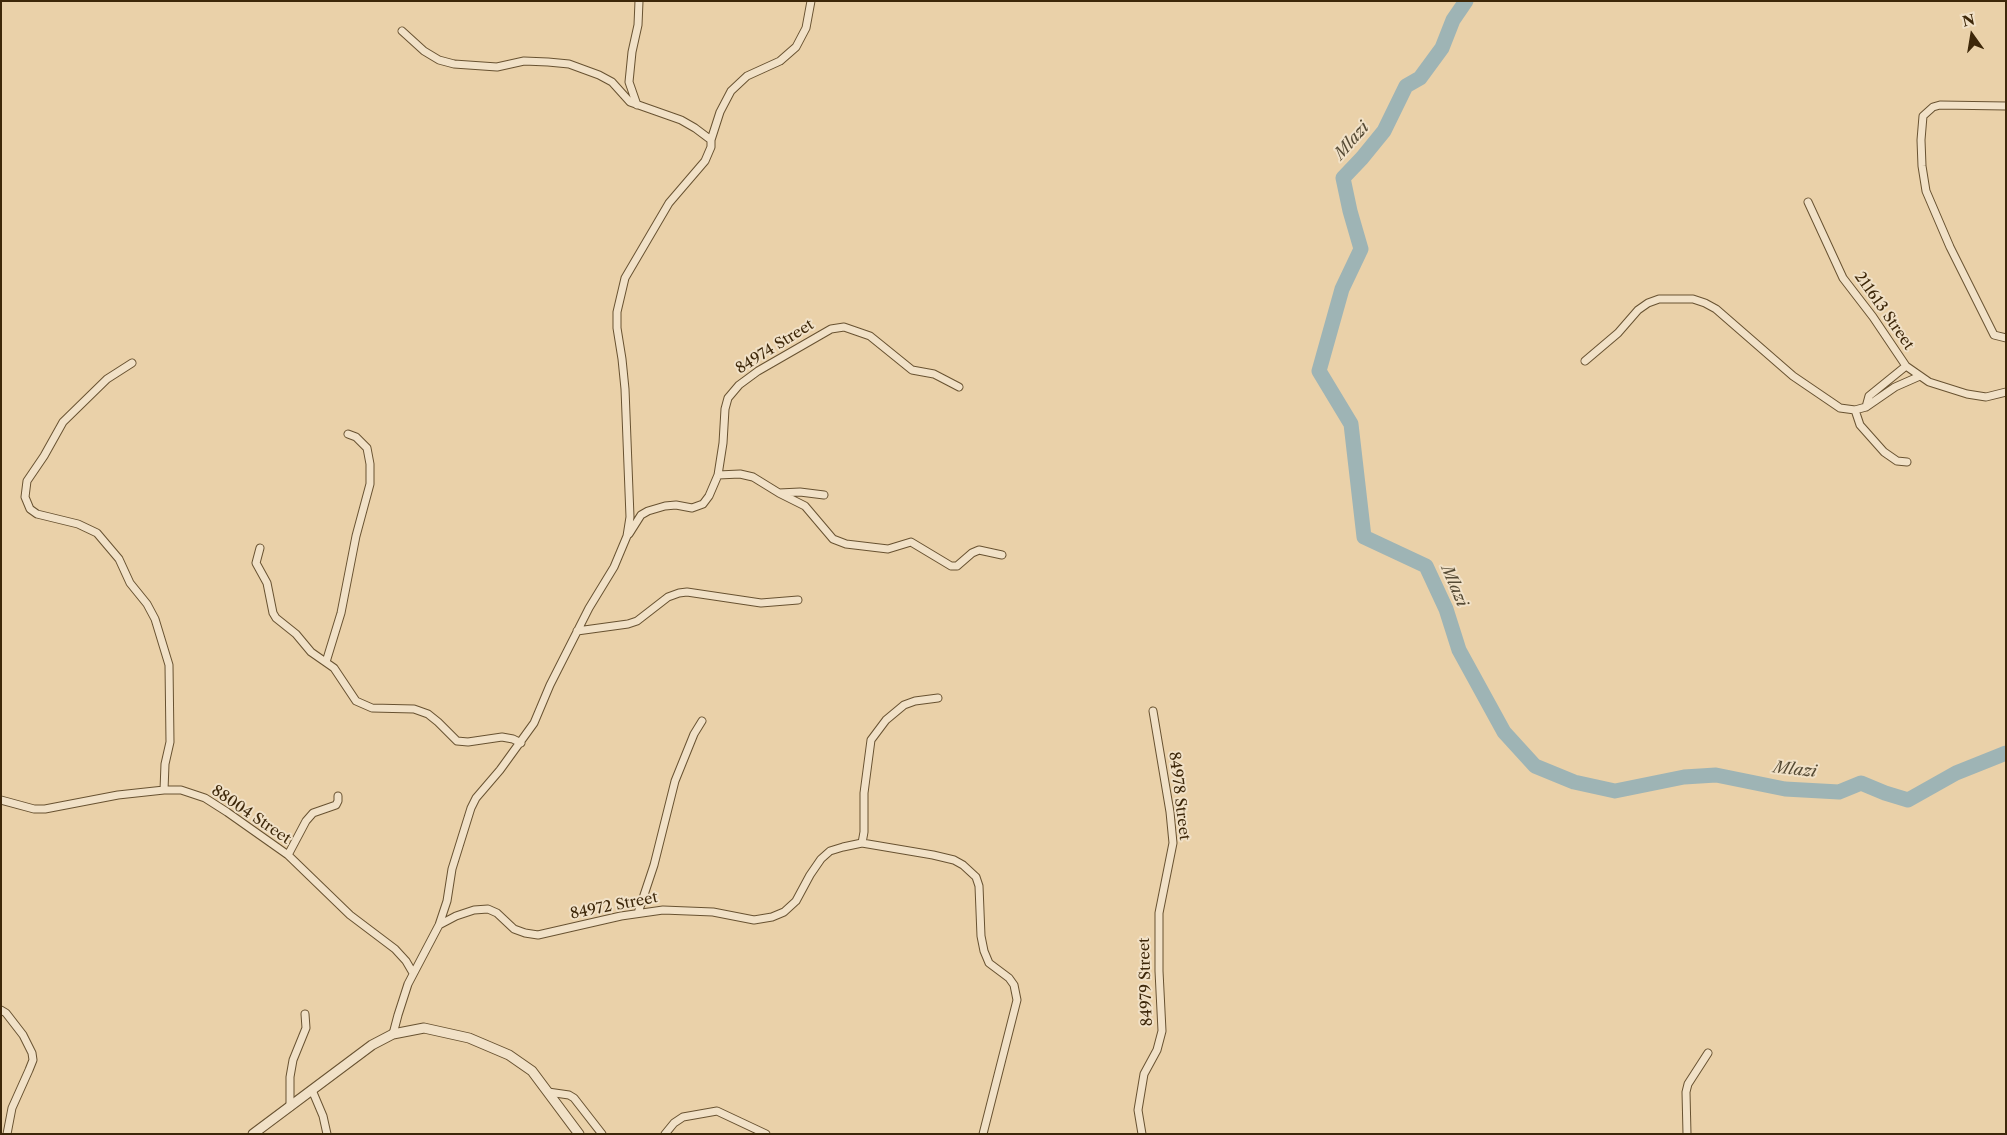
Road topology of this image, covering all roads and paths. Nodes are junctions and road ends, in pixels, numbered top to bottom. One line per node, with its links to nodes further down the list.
1 (639, 1): 4 (street)
2 (811, 1): 6 (street)
3 (402, 31): 4 (street)
4 (637, 105): 6 (street)
5 (2006, 106): 8 (street)
6 (711, 140): 22 (street)
7 (1808, 202): 11 (street, 211613 Street)
8 (2006, 338)
9 (1585, 361): 16 (street)
10 (132, 362): 32 (street)
11 (1906, 366): 12 (street, 211613 Street); 15 (street)
12 (1920, 376): 14 (street, 211613 Street); 15 (street)
13 (959, 387): 19 (street, 84974 Street)
14 (2006, 392)
15 (1866, 407): 16 (street)
16 (1855, 410): 18 (street)
17 (348, 434): 27 (street)
18 (1907, 462)
19 (718, 476): 20 (street); 22 (street, 84974 Street)
20 (779, 493): 21 (street); 24 (street)
21 (824, 496)
22 (627, 536): 26 (street)
23 (260, 548): 27 (street)
24 (1002, 555)
25 (798, 600): 26 (street)
26 (577, 631): 31 (street)
27 (326, 662): 31 (street)
28 (938, 698): 35 (street)
29 (1153, 711): 37 (street, 84978 Street)
30 (702, 721): 38 (street)
31 (521, 743): 39 (street)
32 (164, 790): 34 (street, 88004 Street); 36 (street, 88004 Street)
33 (338, 796): 36 (street)
34 (1, 800)
35 (862, 843): 38 (street, 84972 Street); 57 (street)
36 (288, 855): 40 (street, 88004 Street)
37 (1165, 885): 58 (street, 84979 Street)
38 (638, 913): 39 (street, 84972 Street)
39 (439, 926): 40 (street)
40 (413, 973): 43 (street)
41 (1, 1010): 49 (street)
42 (305, 1014): 47 (street)
43 (394, 1034): 45 (street); 46 (street)
44 (1708, 1053): 59 (street)
45 (312, 1090): 47 (street); 48 (street)
46 (548, 1092): 53 (street); 54 (street)
47 (290, 1107): 50 (street)
48 (323, 1116): 51 (street); 52 (street)
49 (8, 1134)
50 (253, 1134)
51 (322, 1134)
52 (327, 1134)
53 (579, 1134)
54 (602, 1134)
55 (664, 1134): 56 (street)
56 (766, 1134)
57 (983, 1134)
58 (1142, 1134)
59 (1687, 1134)

